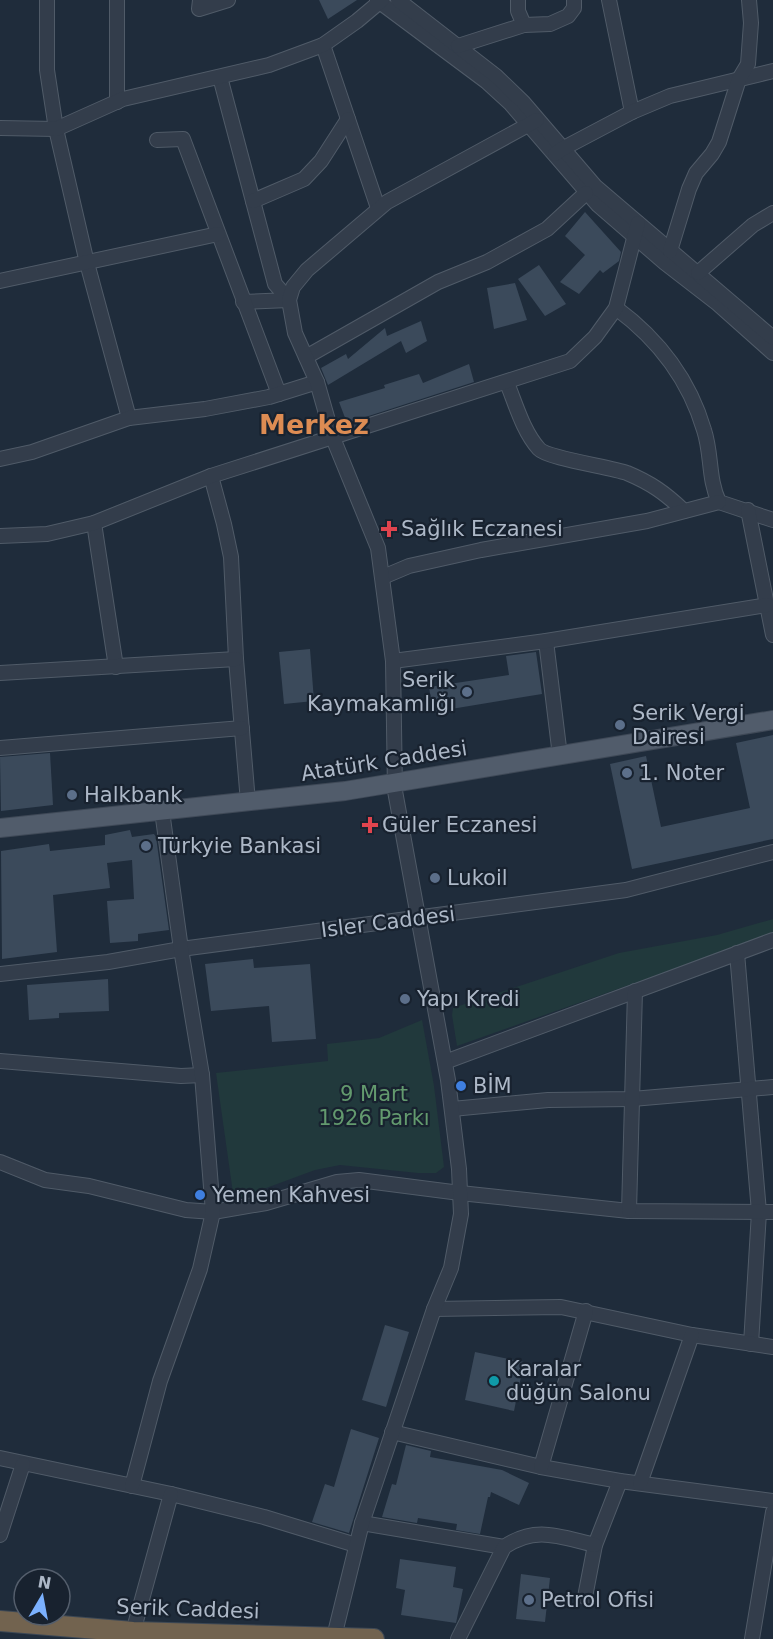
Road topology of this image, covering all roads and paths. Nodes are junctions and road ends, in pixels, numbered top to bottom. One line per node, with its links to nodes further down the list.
1 (48, 0): 22 (street)
2 (117, 0): 17 (street)
3 (200, 0): 4 (street)
4 (228, 0)
5 (398, 0): 13 (street)
6 (518, 0): 11 (street)
7 (574, 0): 11 (street)
8 (609, 0): 18 (street)
9 (749, 0): 16 (street)
10 (379, 1): 12 (street); 20 (street)
11 (524, 25): 13 (street)
12 (323, 45): 15 (street); 19 (street)
13 (458, 46): 20 (street)
14 (773, 71): 16 (street)
15 (220, 77): 17 (street); 26 (street)
16 (739, 79): 18 (street); 31 (street)
17 (117, 102): 22 (street)
18 (632, 112): 24 (street)
19 (348, 119): 26 (street); 27 (street)
20 (532, 122): 24 (street); 27 (street)
21 (0, 129): 22 (street)
22 (56, 129): 32 (street)
23 (157, 140): 30 (street)
24 (558, 152): 25 (street); 29 (street)
25 (586, 194): 29 (street); 40 (street)
26 (253, 201): 35 (street)
27 (378, 208): 35 (street)
28 (773, 213): 33 (street)
29 (637, 230): 31 (street); 37 (street); 39 (street)
30 (218, 234): 32 (street); 36 (street)
31 (670, 251): 33 (street)
32 (87, 263): 34 (street); 44 (street)
33 (698, 273): 38 (street)
34 (0, 281)
35 (289, 300): 36 (street); 40 (street)
36 (243, 302): 43 (street)
37 (616, 308): 42 (street); 48 (street)
38 (773, 338)
39 (773, 353)
40 (306, 357): 41 (street)
41 (317, 382): 43 (street); 45 (street)
42 (507, 383): 45 (street); 50 (street)
43 (279, 394): 44 (street)
44 (129, 418): 46 (street)
45 (333, 438): 47 (street); 54 (street)
46 (0, 459)
47 (211, 476): 52 (street); 58 (street)
48 (719, 502): 49 (street); 50 (street)
49 (748, 510): 51 (street); 55 (street)
50 (684, 511): 54 (street)
51 (773, 520)
52 (94, 523): 53 (street); 60 (street)
53 (0, 536)
54 (383, 576): 59 (street)
55 (767, 605): 56 (street); 57 (street)
56 (773, 635)
57 (546, 641): 59 (street); 65 (street)
58 (236, 659): 60 (street); 63 (street)
59 (393, 661): 66 (street)
60 (116, 667): 61 (street)
61 (0, 673)
62 (773, 720): 65 (main road, Atatürk Caddesi)
63 (242, 728): 64 (street); 67 (street)
64 (0, 748)
65 (560, 756): 66 (main road, Atatürk Caddesi)
66 (395, 783): 67 (main road, Atatürk Caddesi); 71 (street)
67 (248, 802): 68 (main road, Atatürk Caddesi)
68 (162, 811): 69 (main road, Atatürk Caddesi); 73 (street)
69 (0, 828)
70 (773, 852): 71 (street, Isler Caddesi)
71 (419, 919): 73 (street, Isler Caddesi); 78 (street)
72 (773, 940): 74 (street)
73 (181, 949): 75 (street, Isler Caddesi); 79 (street)
74 (738, 953): 76 (street); 81 (street)
75 (0, 974)
76 (635, 991): 78 (street); 82 (street)
77 (0, 1060): 79 (street)
78 (445, 1062): 83 (street)
79 (202, 1074): 87 (street)
80 (773, 1087): 81 (street)
81 (748, 1089): 82 (street); 88 (street)
82 (632, 1099): 83 (street); 86 (street)
83 (452, 1109): 85 (street)
84 (0, 1162): 87 (street)
85 (460, 1193): 86 (street); 87 (street); 89 (street)
86 (629, 1211): 88 (street)
87 (213, 1212): 100 (street)
88 (766, 1212): 92 (street)
89 (434, 1309): 90 (street); 94 (street)
90 (586, 1311): 91 (street); 97 (street)
91 (692, 1335): 92 (street); 99 (street)
92 (751, 1344): 93 (street)
93 (773, 1347)
94 (392, 1432): 97 (street); 104 (street)
95 (0, 1458): 96 (street)
96 (23, 1464): 100 (street); 105 (street)
97 (541, 1467): 98 (street)
98 (620, 1481): 99 (street); 107 (street)
99 (640, 1483): 102 (street)
100 (132, 1486): 101 (street)
101 (171, 1494): 106 (street); 111 (street)
102 (773, 1501)
103 (773, 1512): 115 (street)
104 (362, 1523): 106 (street); 108 (street)
105 (0, 1535)
106 (356, 1545): 112 (street)
107 (595, 1545): 108 (street); 109 (street)
108 (504, 1547): 114 (street)
109 (585, 1598)
110 (0, 1621): 111 (highway, Serik Caddesi)
111 (133, 1632): 112 (highway, Serik Caddesi)
112 (334, 1637): 113 (highway, Serik Caddesi)
113 (374, 1639)
114 (458, 1639)
115 (752, 1639)

